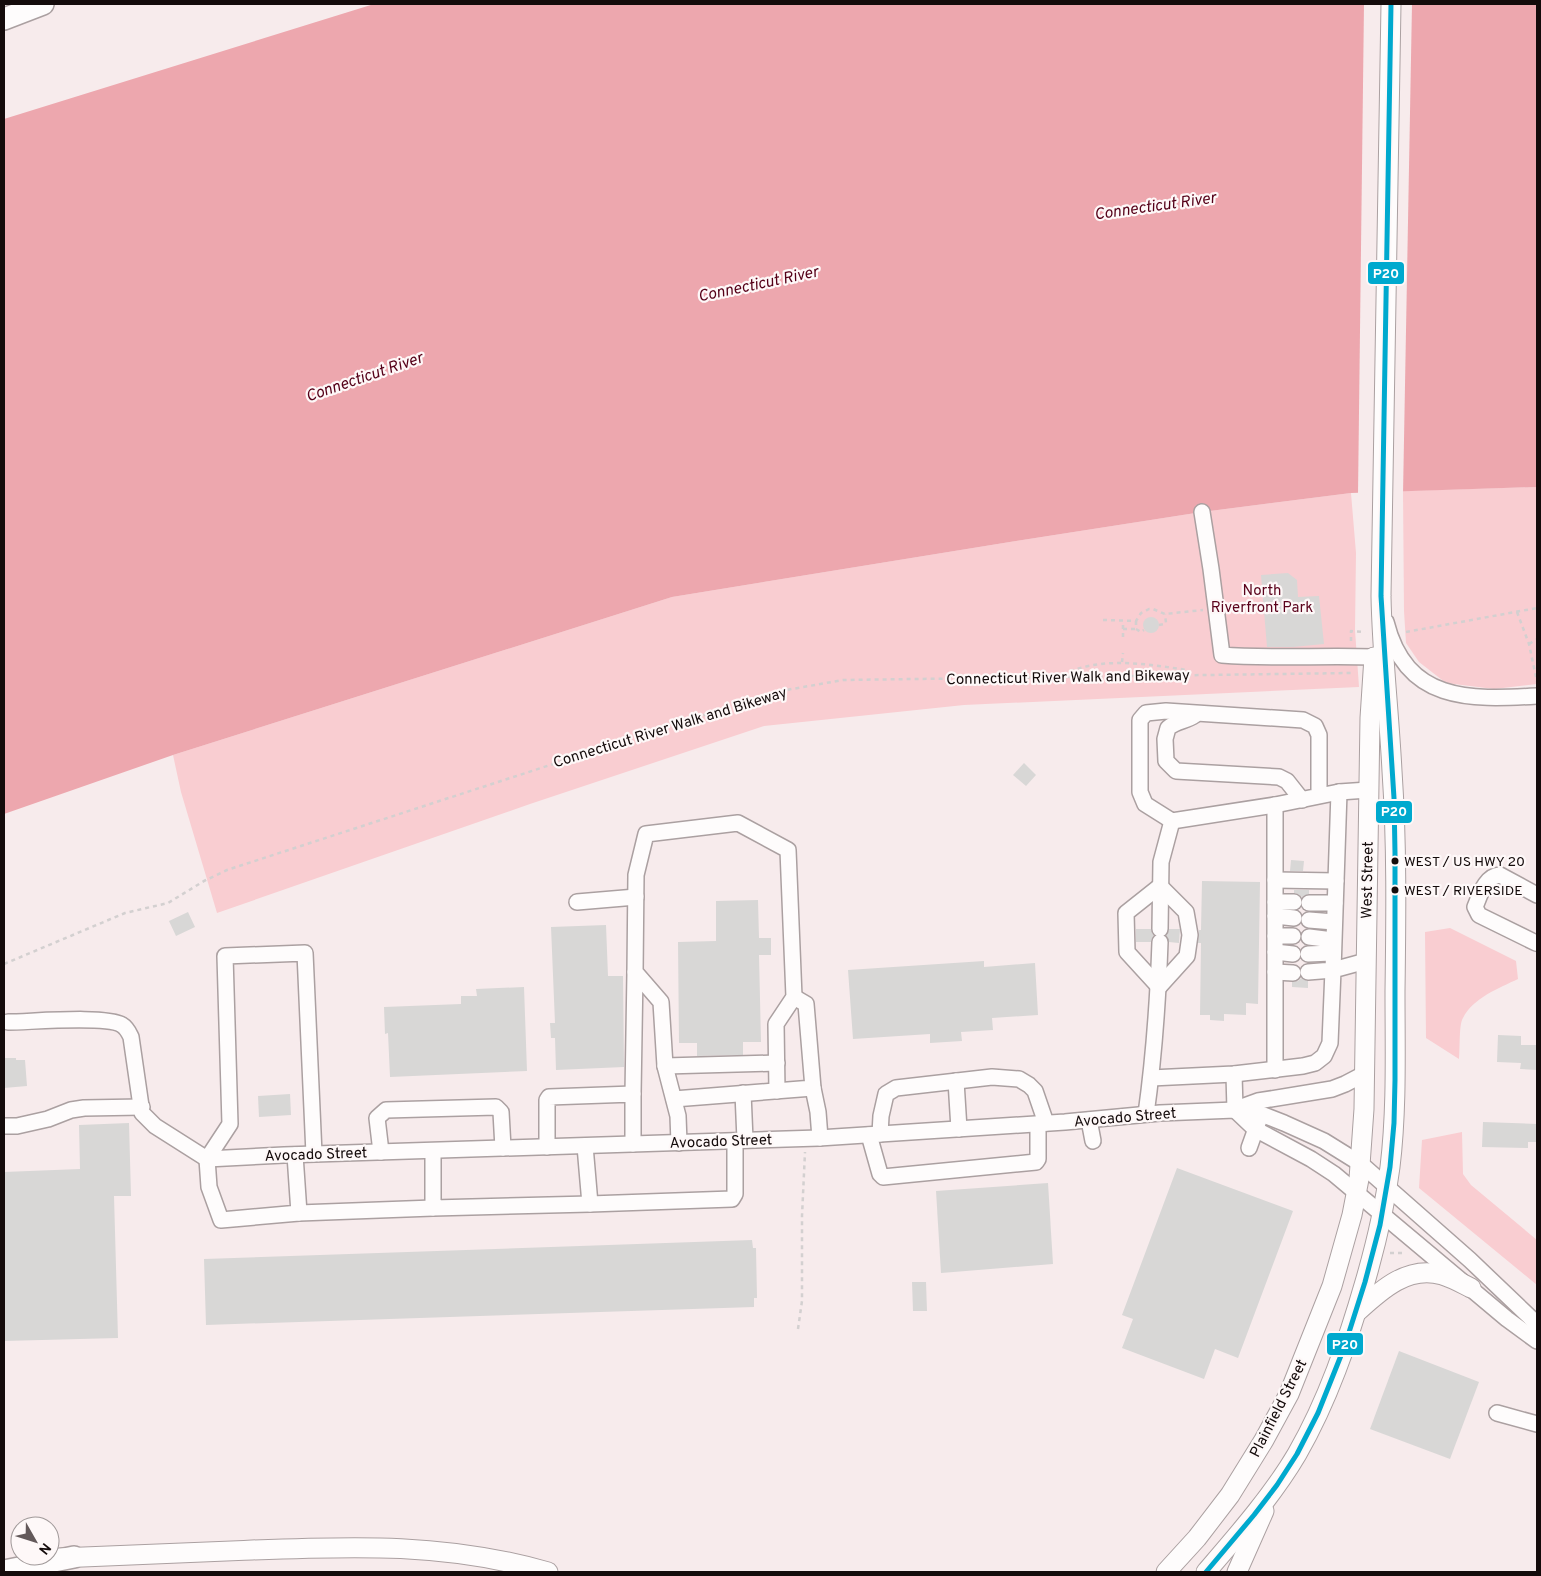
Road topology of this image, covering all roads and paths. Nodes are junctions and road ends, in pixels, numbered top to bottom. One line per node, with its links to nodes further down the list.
1 (43, 4): 3 (highway)
2 (1391, 4): 5 (main road, West Street)
3 (4, 19)
4 (1202, 512): 23 (street)
5 (1381, 596): 24 (main road, West Street); 29 (street); 32 (main road, West Street)
6 (1537, 608): 8 (path)
7 (1193, 611): 9 (path)
8 (1517, 612): 18 (path); 21 (path)
9 (1165, 614): 12 (path); 13 (path)
10 (1103, 620): 11 (path)
11 (1123, 621): 12 (path); 14 (path)
12 (1136, 621): 15 (path)
13 (1159, 625)
14 (1123, 629): 15 (path); 19 (path)
15 (1136, 629): 16 (path)
16 (1144, 630)
17 (1360, 632): 23 (path, Connecticut River Walk and Bikeway)
18 (1402, 632)
19 (1123, 638)
20 (1537, 639): 21 (path)
21 (1530, 644): 28 (path)
22 (1123, 653): 25 (path)
23 (1351, 656): 24 (street); 26 (path, Connecticut River Walk and Bikeway)
24 (1374, 657): 31 (main road, West Street)
25 (1122, 662): 26 (path); 27 (path)
26 (1188, 676): 27 (path, Connecticut River Walk and Bikeway)
27 (1065, 677): 54 (path, Connecticut River Walk and Bikeway)
28 (1537, 684)
29 (1537, 696)
30 (1198, 713): 34 (street); 35 (street); 37 (street)
31 (1368, 790): 32 (main road); 33 (street); 53 (main road, West Street)
32 (1393, 790): 98 (main road, West Street)
33 (1339, 792): 34 (street); 39 (street)
34 (1319, 796): 35 (street)
35 (1302, 800): 36 (street)
36 (1275, 805): 37 (street); 38 (street)
37 (1172, 821): 40 (street)
38 (1275, 880): 39 (street); 47 (street)
39 (1336, 881): 46 (street)
40 (1160, 886): 58 (street); 58 (street); 58 (street)
41 (1537, 894): 50 (street)
42 (636, 897): 43 (street); 56 (street); 59 (street)
43 (577, 902)
44 (1294, 902): 47 (street)
45 (1309, 903): 46 (street)
46 (1335, 903): 48 (street)
47 (1275, 909): 48 (street); 49 (street)
48 (1334, 922): 51 (street)
49 (1275, 936): 51 (street); 52 (street)
50 (1537, 942)
51 (1333, 946): 52 (street); 55 (street)
52 (1275, 952): 57 (street)
53 (1366, 961): 55 (street); 64 (main road, West Street)
54 (4, 964)
55 (1333, 970): 57 (street); 63 (street)
56 (635, 972): 62 (street); 71 (street)
57 (1275, 972): 63 (street)
58 (1159, 987): 66 (street)
59 (794, 997): 61 (street); 68 (street)
60 (8, 1022): 73 (street)
61 (776, 1063): 62 (street); 69 (street)
62 (665, 1066): 72 (street)
63 (1275, 1070): 65 (street)
64 (1366, 1073): 74 (street, Avocado Street); 97 (main road, West Street)
65 (1234, 1074): 66 (street); 74 (street)
66 (1151, 1078): 75 (street)
67 (956, 1081): 78 (street); 80 (street); 82 (street)
68 (813, 1088): 69 (street); 83 (street)
69 (777, 1091): 70 (street)
70 (743, 1093): 72 (street); 84 (street)
71 (633, 1094): 87 (street); 89 (street)
72 (674, 1099): 86 (street)
73 (142, 1107): 79 (street); 96 (street)
74 (1235, 1110): 75 (street, Avocado Street); 76 (street, Avocado Street); 81 (street)
75 (1146, 1114): 77 (street, Avocado Street)
76 (1261, 1114): 81 (street); 97 (street, Avocado Street)
77 (1090, 1120): 78 (street, Avocado Street); 85 (street)
78 (1042, 1124): 80 (street, Avocado Street); 82 (street)
79 (4, 1126)
80 (959, 1129): 82 (street, Avocado Street)
81 (1256, 1129): 91 (street); 99 (street)
82 (875, 1134): 83 (street, Avocado Street)
83 (813, 1138): 84 (street, Avocado Street); 109 (path)
84 (740, 1140): 86 (street, Avocado Street); 100 (street)
85 (1093, 1141)
86 (680, 1143): 87 (street, Avocado Street)
87 (633, 1144): 88 (street, Avocado Street)
88 (585, 1146): 89 (street, Avocado Street); 100 (street)
89 (547, 1147): 90 (street, Avocado Street)
90 (503, 1148): 92 (street, Avocado Street); 93 (street)
91 (1249, 1148)
92 (432, 1151): 93 (street, Avocado Street); 101 (street)
93 (381, 1152): 94 (street, Avocado Street)
94 (314, 1154): 95 (street, Avocado Street); 96 (street)
95 (295, 1155): 96 (street, Avocado Street); 102 (street)
96 (207, 1159): 102 (street)
97 (1361, 1164): 98 (street); 99 (main road, Plainfield Street)
98 (1387, 1188): 103 (main road); 108 (street)
99 (1356, 1193): 103 (street); 118 (main road, Plainfield Street)
100 (590, 1204): 101 (street)
101 (433, 1208): 102 (street)
102 (299, 1213)
103 (1382, 1214): 106 (street); 107 (main road)
104 (1386, 1252): 105 (path)
105 (1410, 1257)
106 (1471, 1288): 107 (main road); 110 (street)
107 (1357, 1312): 113 (main road)
108 (1537, 1324)
109 (798, 1329)
110 (1537, 1341)
111 (1497, 1413): 112 (street)
112 (1537, 1424)
113 (1274, 1487): 119 (main road); 120 (main road)
114 (74, 1557): 115 (main road); 116 (highway); 117 (main road)
115 (4, 1560)
116 (4, 1570)
117 (548, 1572)
118 (1166, 1572)
119 (1206, 1572)
120 (1237, 1572)

